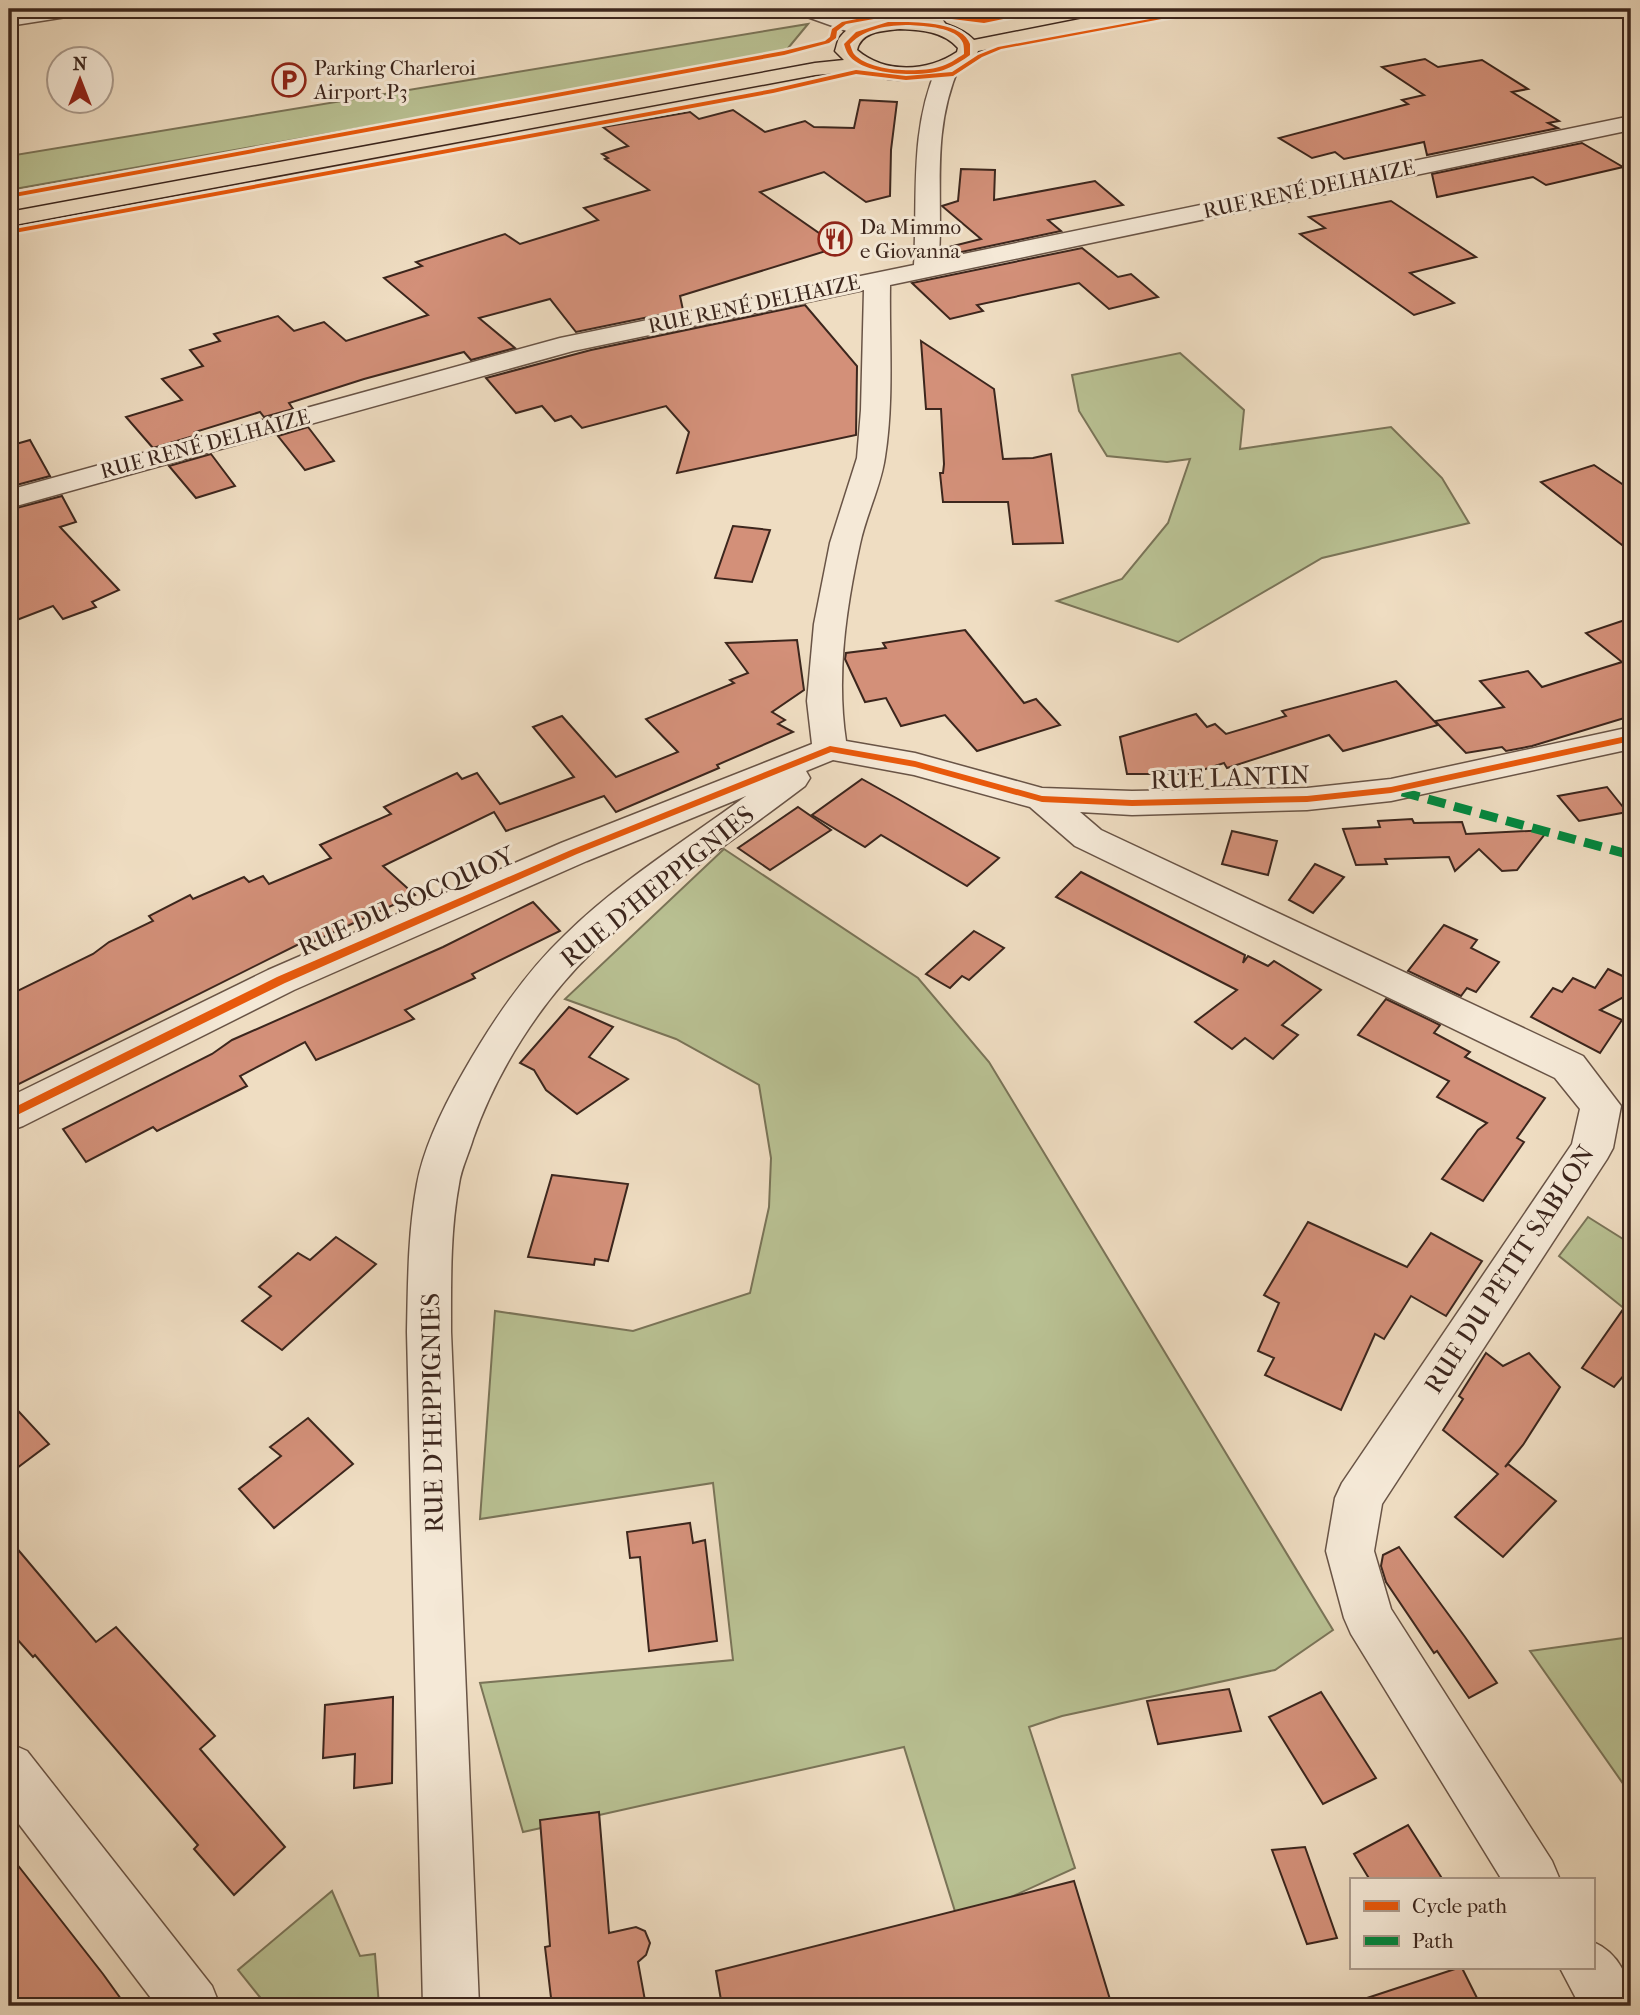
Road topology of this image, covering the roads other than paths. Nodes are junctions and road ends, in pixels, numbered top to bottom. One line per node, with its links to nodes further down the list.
1 (79, 9): 8 (street)
2 (803, 9): 5 (street)
3 (1102, 9): 10 (highway)
4 (1161, 9): 10 (highway)
5 (832, 14): 9 (street)
6 (893, 16): 7 (highway); 9 (highway)
7 (931, 18): 10 (highway)
8 (9, 20)
9 (862, 30): 11 (highway)
10 (964, 41): 13 (highway)
11 (846, 51): 12 (highway); 17 (highway)
12 (865, 65): 14 (highway); 18 (highway)
13 (948, 67): 14 (highway); 15 (street)
14 (895, 72): 15 (street)
15 (934, 103): 19 (street)
16 (1631, 123): 19 (street, RUE RENÉ DELHAIZE)
17 (9, 206)
18 (9, 219)
19 (926, 268): 20 (street, RUE RENÉ DELHAIZE)
20 (877, 278): 21 (street, RUE RENÉ DELHAIZE); 23 (street)
21 (9, 499)
22 (1631, 738): 24 (street, RUE LANTIN)
23 (831, 749): 24 (street, RUE LANTIN); 25 (street, RUE DU SOCQUOY); 30 (street, RUE D'HEPPIGNIES)
24 (1042, 799): 27 (street, RUE DU PETIT SABLON)
25 (9, 1115)
26 (9, 1769): 29 (street)
27 (1532, 1878)
28 (1589, 1969): 31 (street)
29 (192, 2006)
30 (451, 2006)
31 (1612, 2006)

